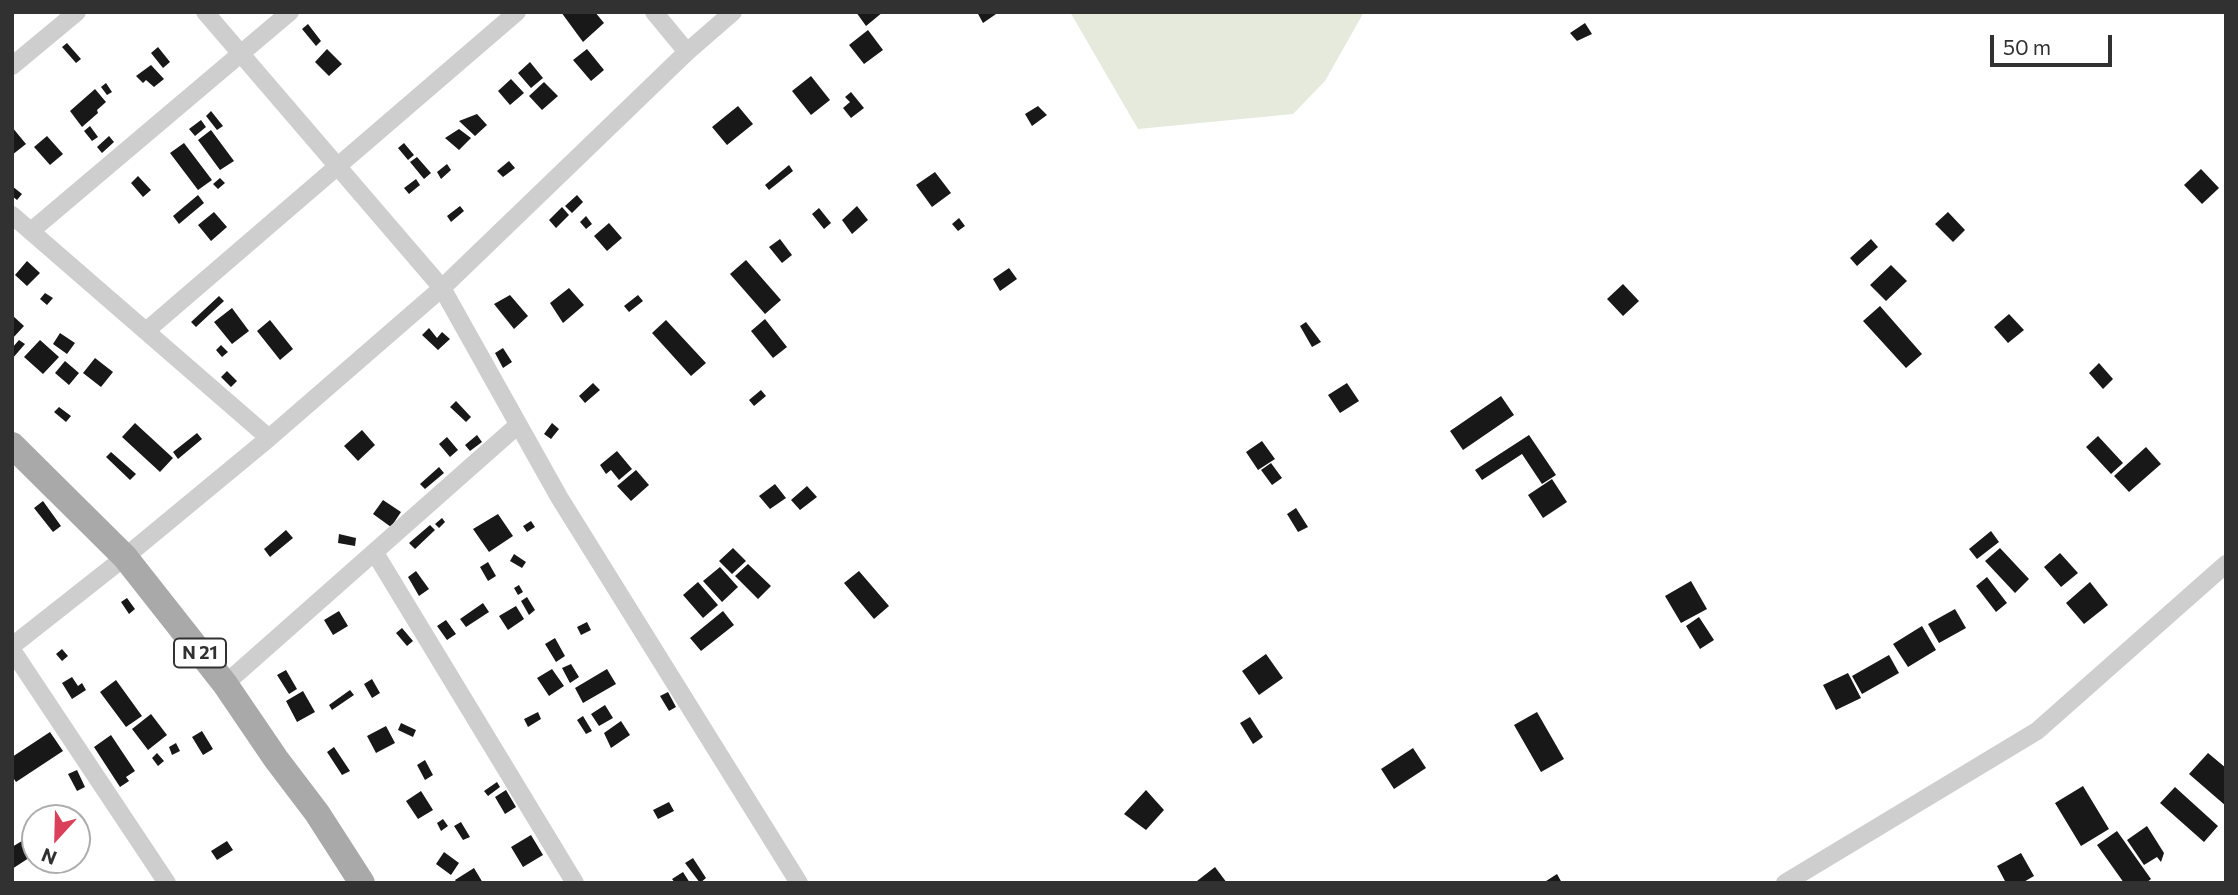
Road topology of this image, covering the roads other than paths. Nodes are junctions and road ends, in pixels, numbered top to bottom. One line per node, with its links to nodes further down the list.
1 (76, 12): 9 (street)
2 (205, 12): 8 (street)
3 (290, 12): 8 (street)
4 (517, 12): 10 (street)
5 (654, 12): 7 (street)
6 (733, 12): 7 (street)
7 (687, 52): 13 (street)
8 (241, 54): 10 (street); 12 (street)
9 (12, 66)
10 (337, 167): 13 (street); 14 (street)
11 (12, 215): 12 (street)
12 (31, 231): 14 (street)
13 (442, 288): 15 (street); 16 (street)
14 (146, 331): 16 (street)
15 (519, 425): 18 (street); 26 (street)
16 (269, 438): 19 (street)
17 (12, 445): 19 (main road, N 21)
18 (375, 552): 22 (street); 25 (street)
19 (125, 557): 21 (street); 22 (main road, N 21)
20 (2226, 564): 27 (street)
21 (12, 648): 23 (street)
22 (225, 684): 24 (main road, N 21)
23 (167, 883)
24 (362, 883)
25 (575, 883)
26 (799, 883)
27 (1785, 883)

